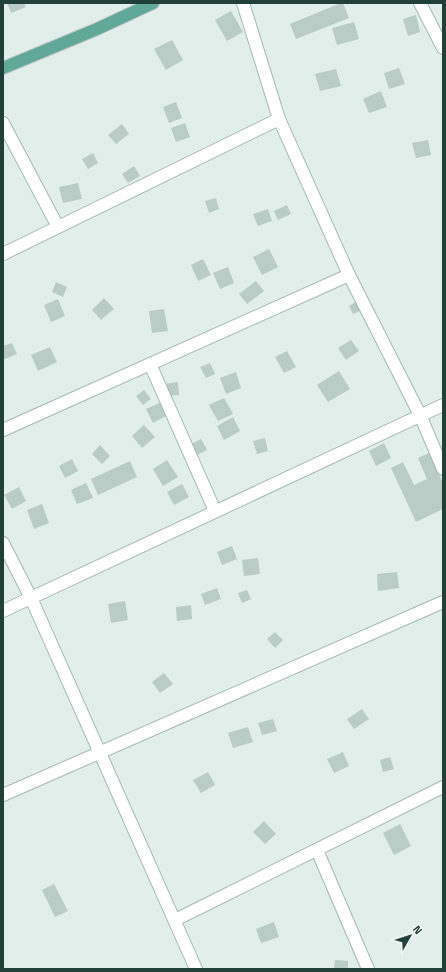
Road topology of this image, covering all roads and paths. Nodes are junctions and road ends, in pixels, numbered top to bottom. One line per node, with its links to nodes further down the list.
1 (153, 3): 5 (main road)
2 (243, 3): 6 (street)
3 (420, 3): 4 (street)
4 (443, 48)
5 (3, 68)
6 (279, 119): 8 (street); 10 (street)
7 (3, 123): 8 (street)
8 (58, 227): 9 (street)
9 (3, 254)
10 (349, 275): 11 (street); 13 (street)
11 (150, 364): 14 (street); 16 (street)
12 (443, 404): 13 (street)
13 (420, 415): 15 (street); 16 (street)
14 (3, 430)
15 (443, 469)
16 (215, 511): 18 (street)
17 (3, 543): 18 (street)
18 (31, 598): 20 (street); 21 (street)
19 (443, 602): 21 (street)
20 (3, 611)
21 (100, 752): 23 (street); 25 (street)
22 (443, 787): 24 (street)
23 (3, 795)
24 (317, 850): 25 (street); 27 (street)
25 (174, 920): 26 (street)
26 (196, 969)
27 (368, 969)

